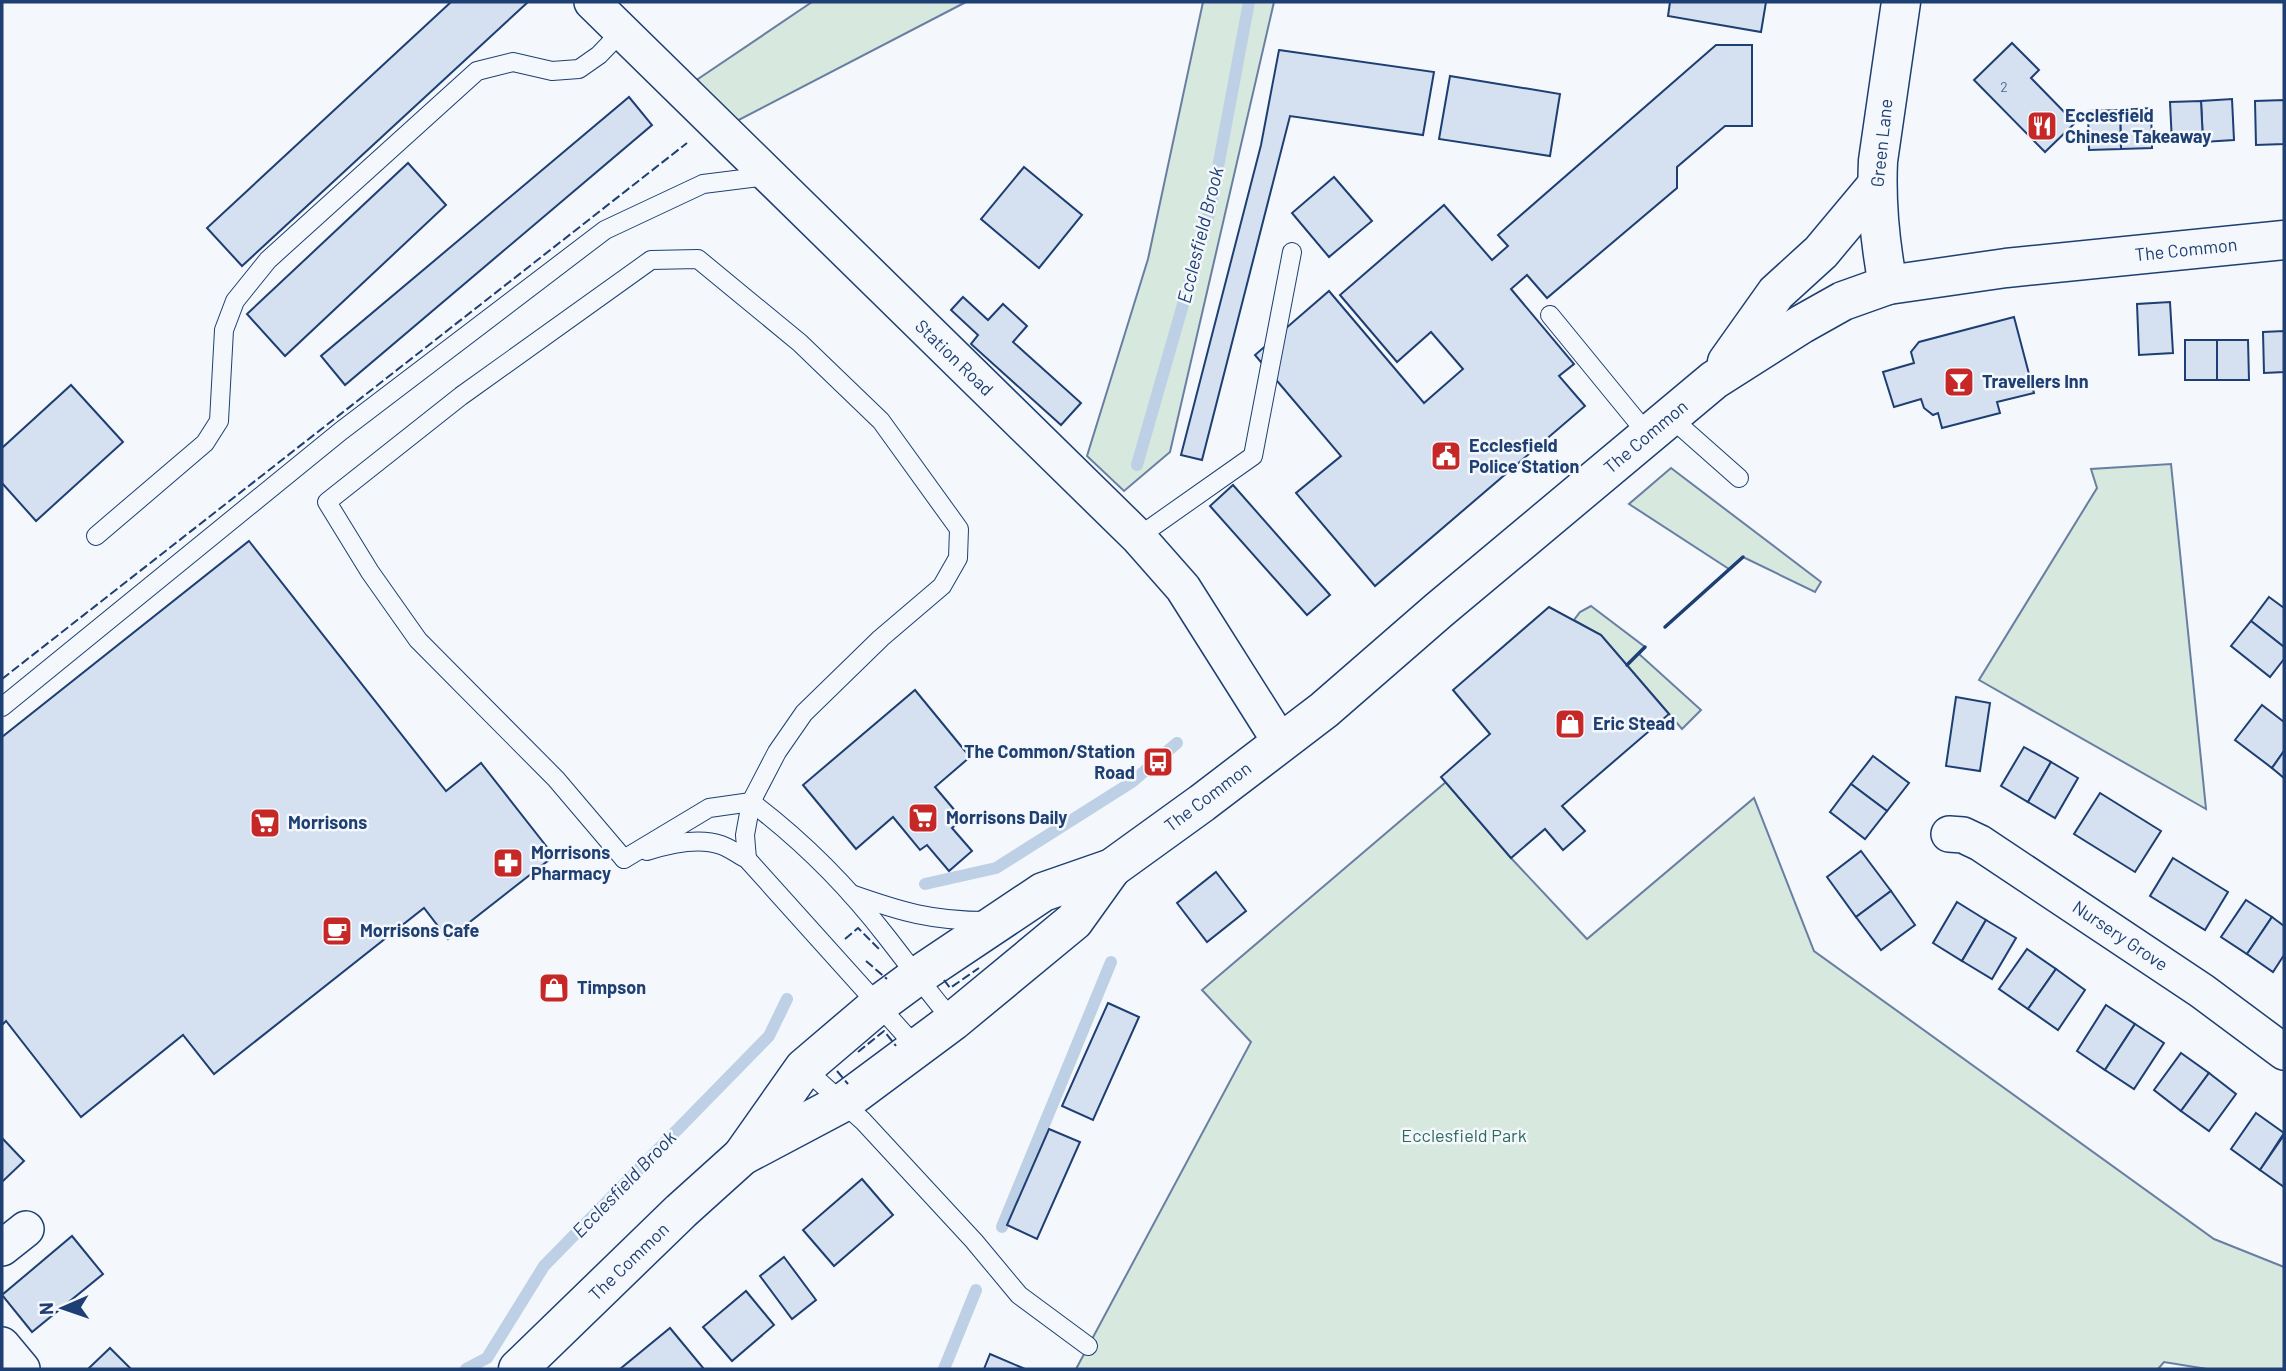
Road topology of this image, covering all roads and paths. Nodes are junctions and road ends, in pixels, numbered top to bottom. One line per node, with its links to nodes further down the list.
1 (592, 2): 3 (street, Station Road)
2 (1901, 2): 5 (main road, Green Lane)
3 (622, 30): 4 (street, Station Road); 13 (lane)
4 (767, 176): 14 (street, Station Road); 15 (lane)
5 (1877, 185): 8 (main road, Green Lane); 10 (main road)
6 (2284, 240): 8 (main road, The Common)
7 (1293, 251): 14 (lane)
8 (1888, 285): 10 (main road, The Common)
9 (1550, 315): 11 (lane)
10 (1714, 380): 11 (main road, The Common)
11 (1659, 426): 12 (lane); 16 (main road, The Common)
12 (1739, 478)
13 (96, 536)
14 (1138, 537): 16 (street, Station Road)
15 (2, 707)
16 (1281, 743): 21 (main road, The Common)
17 (751, 802): 19 (lane); 19 (lane); 20 (lane); 22 (lane)
18 (1949, 834): 28 (street, Nursery Grove)
19 (624, 859): 20 (lane)
20 (747, 859): 25 (lane)
21 (1112, 868): 23 (main road, The Common); 26 (main road, The Common)
22 (848, 893): 23 (lane); 24 (lane)
23 (999, 921): 24 (main road, The Common)
24 (916, 977): 25 (main road, The Common); 26 (lane)
25 (878, 1005): 27 (lane); 29 (main road, The Common)
26 (953, 1021): 27 (main road, The Common)
27 (917, 1048): 30 (main road, The Common)
28 (2284, 1052)
29 (804, 1068): 30 (lane); 31 (main road, The Common)
30 (844, 1102): 31 (main road, The Common); 33 (lane)
31 (742, 1157): 35 (main road, The Common)
32 (2, 1345): 34 (street)
33 (1088, 1346)
34 (22, 1369)
35 (518, 1369)

